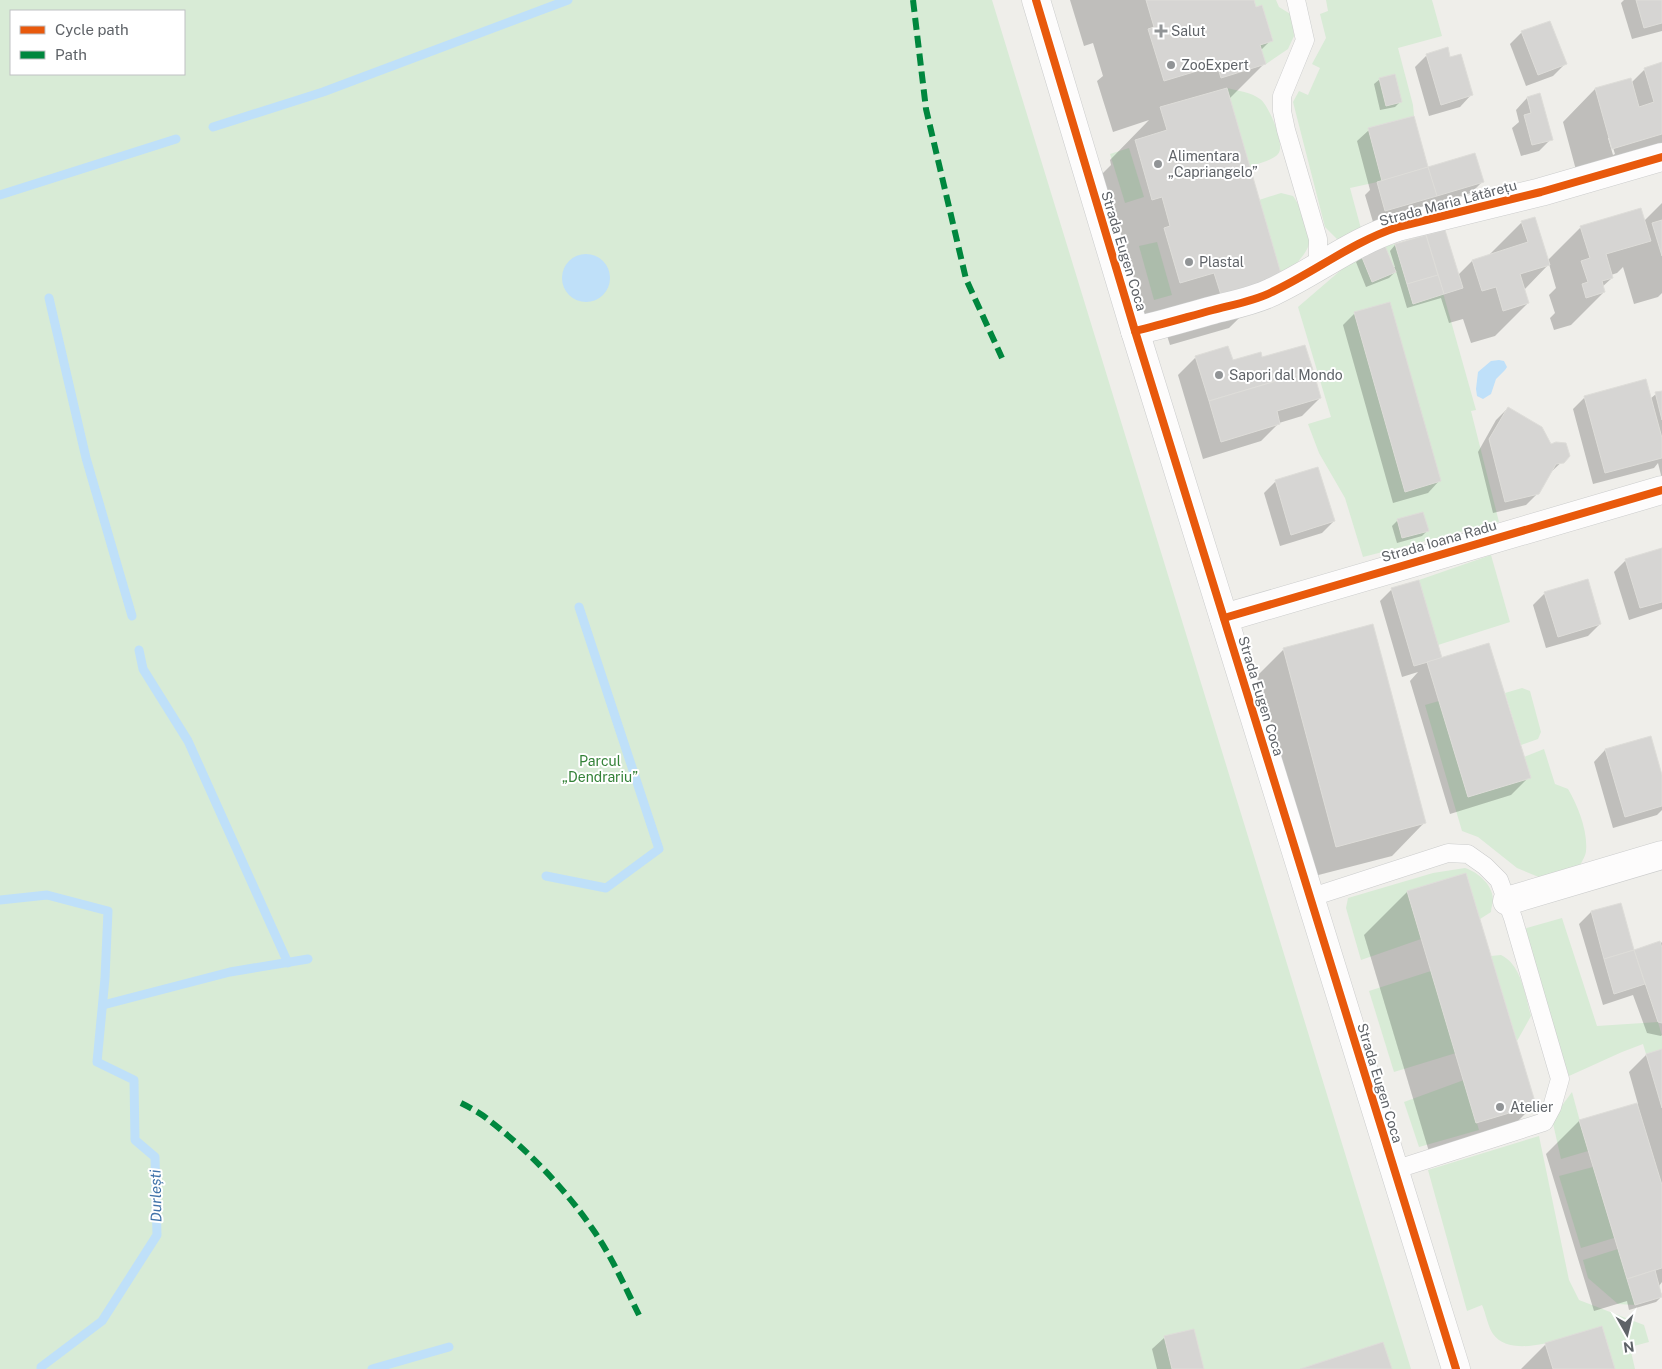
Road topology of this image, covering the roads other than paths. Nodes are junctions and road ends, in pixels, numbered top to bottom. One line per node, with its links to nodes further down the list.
1 (1036, 0): 5 (street, Strada Eugen Coca)
2 (1296, 0): 4 (lane)
3 (1662, 157): 4 (street, Strada Maria Lătărețu)
4 (1318, 266): 5 (street, Strada Maria Lătărețu)
5 (1135, 331): 7 (street, Strada Eugen Coca)
6 (1662, 490): 7 (street, Strada Ioana Radu)
7 (1224, 618): 9 (street, Strada Eugen Coca)
8 (1662, 855): 10 (street)
9 (1309, 898): 10 (lane); 11 (street, Strada Eugen Coca)
10 (1507, 901): 11 (lane)
11 (1394, 1170): 12 (street, Strada Eugen Coca)
12 (1456, 1369)

